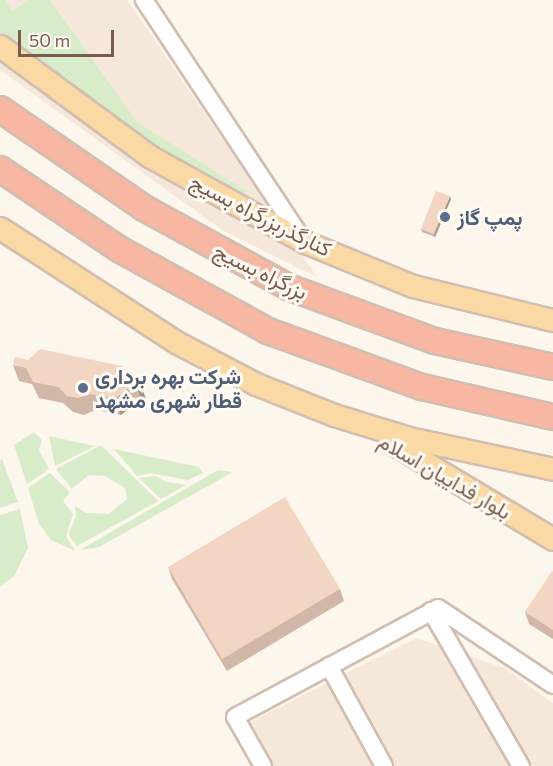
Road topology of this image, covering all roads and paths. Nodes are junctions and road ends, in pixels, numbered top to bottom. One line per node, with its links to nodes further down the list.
1 (144, 0): 6 (street)
2 (0, 46): 6 (main road, کنارگذربزرگراه بسیج)
3 (0, 109): 8 (highway, بزرگراه بسیج)
4 (0, 169): 10 (highway)
5 (0, 228): 9 (main road)
6 (305, 242): 7 (main road, کنارگذربزرگراه بسیج)
7 (553, 320)
8 (553, 367)
9 (334, 416): 11 (main road); 12 (main road, بلوار فداییان اسلام)
10 (553, 417)
11 (553, 468)
12 (553, 539)
13 (435, 610): 14 (street); 15 (street); 18 (street)
14 (329, 666): 16 (street); 17 (street)
15 (553, 685)
16 (262, 766)
17 (384, 766)
18 (521, 766)

